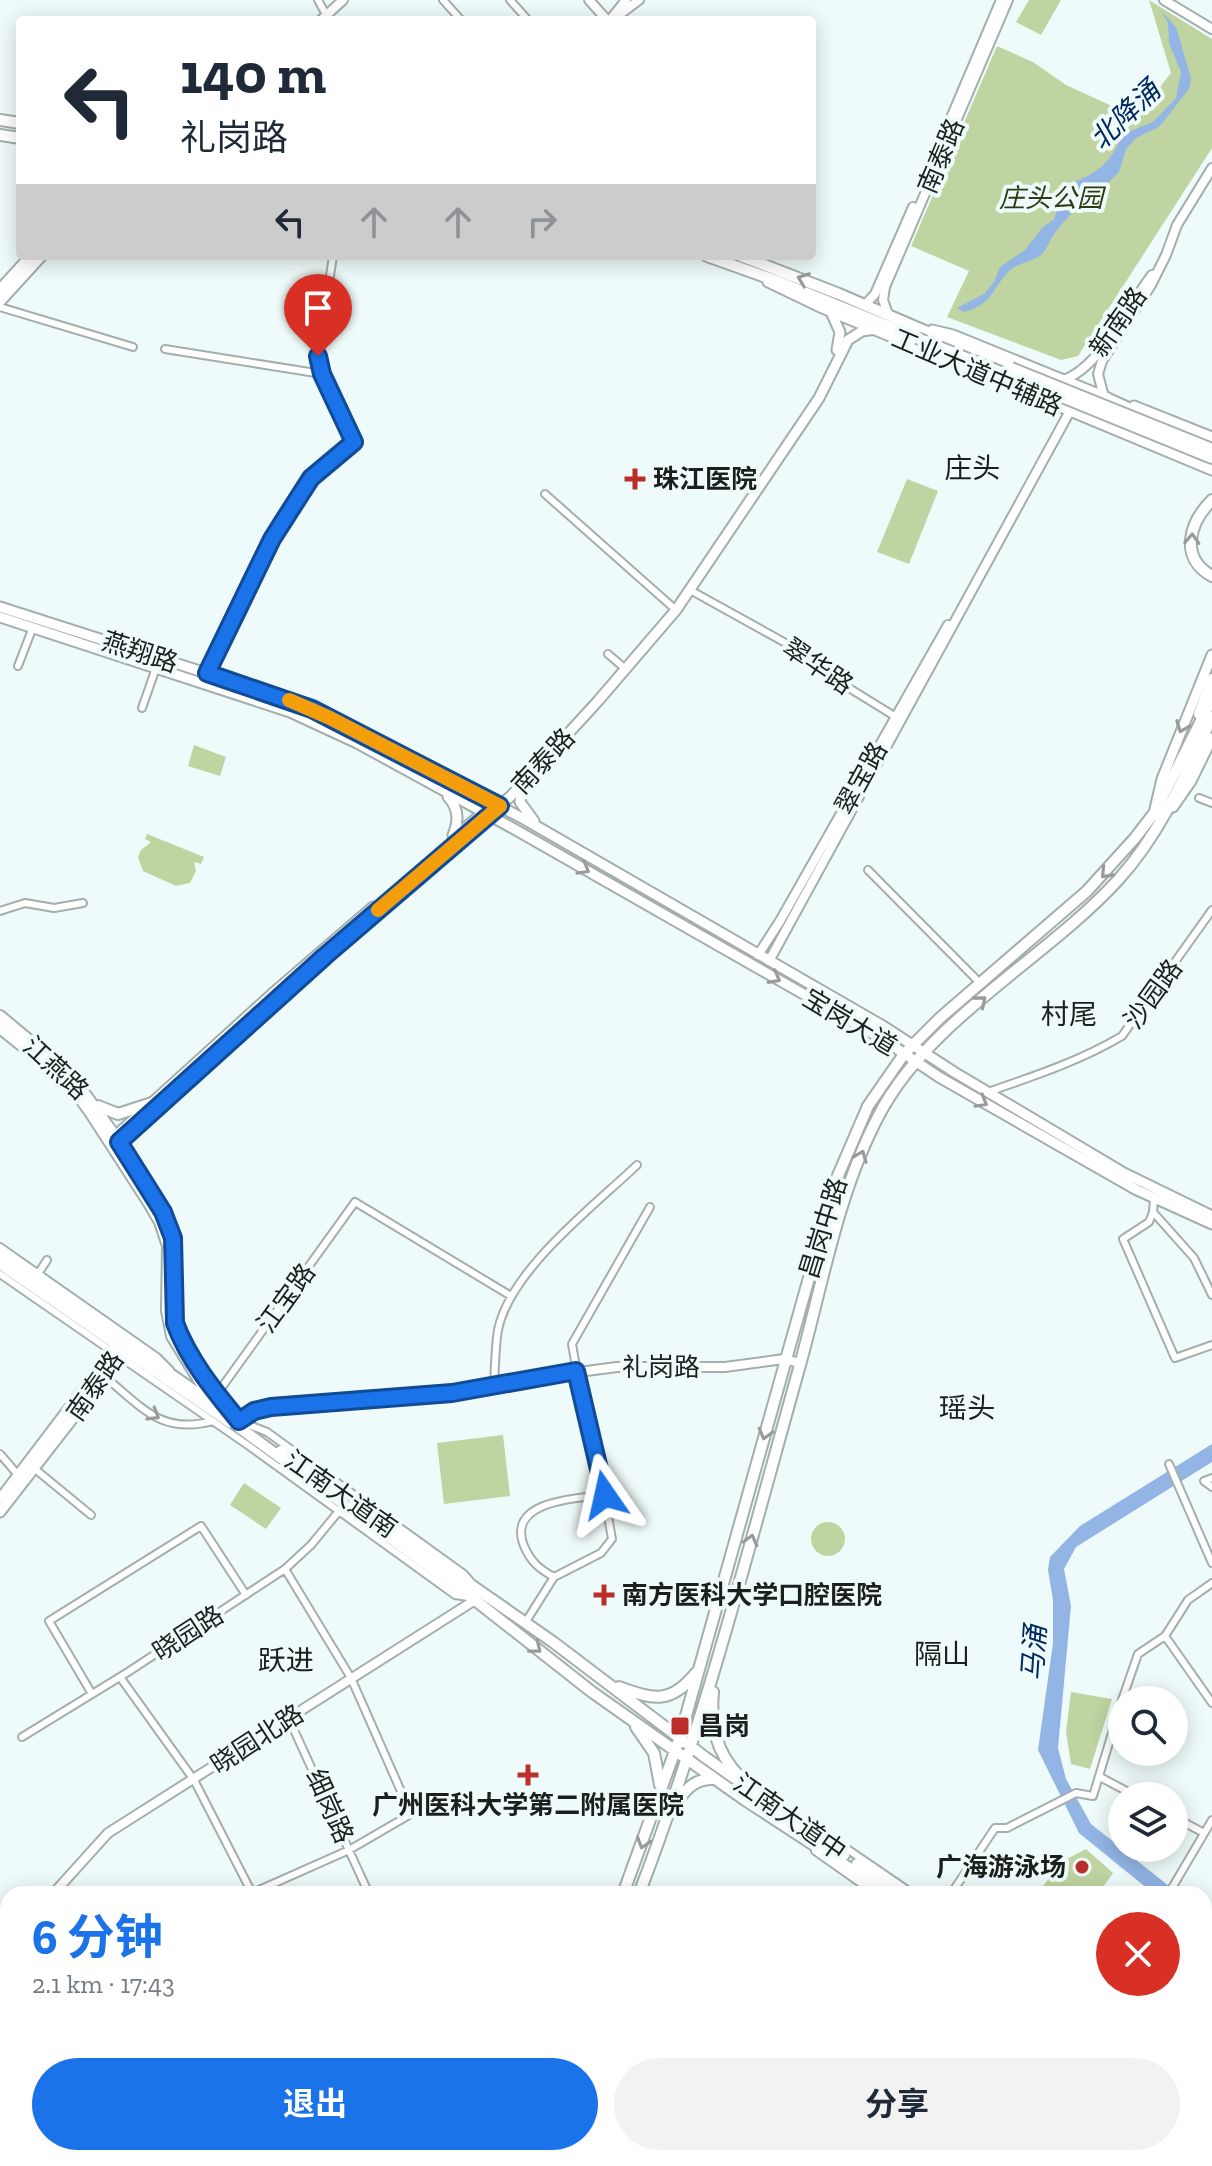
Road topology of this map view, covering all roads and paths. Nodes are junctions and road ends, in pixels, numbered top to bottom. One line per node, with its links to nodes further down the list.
1 (343, 0): 9 (street)
2 (510, 0): 10 (street)
3 (589, 0): 11 (street)
4 (626, 0): 12 (street)
5 (639, 0): 13 (street)
6 (1001, 0): 25 (street, 南泰路)
7 (1008, 0): 28 (street, 南泰路)
8 (1164, 0): 14 (street)
9 (328, 16)
10 (524, 16)
11 (605, 16)
12 (612, 16)
13 (615, 16)
14 (1212, 29)
15 (1212, 168): 16 (street, 新南路)
16 (1166, 255): 34 (street, 新南路); 35 (street, 新南路)
17 (27, 260): 23 (main road)
18 (37, 260): 24 (main road)
19 (332, 260): 33 (street)
20 (718, 260): 22 (main road)
21 (751, 260): 25 (main road, one-way to 21)
22 (744, 270): 27 (main road, 工业大道中辅路); 30 (main road)
23 (0, 290)
24 (0, 301)
25 (865, 305): 28 (main road)
26 (0, 307): 31 (street)
27 (830, 310): 29 (main road, 工业大道中辅路); 48 (main road, 南泰路)
28 (888, 314): 30 (main road)
29 (876, 329): 37 (main road, 工业大道中辅路); 46 (main road, 南泰路)
30 (917, 332): 34 (main road, 工业大道中辅路); 40 (main road, bridge); 41 (main road, bridge)
31 (133, 347)
32 (165, 349): 33 (street)
33 (322, 374): 56 (street)
34 (1063, 380): 35 (main road, 工业大道中辅路)
35 (1104, 397): 36 (main road)
36 (1129, 406): 38 (street); 39 (main road); 40 (main road, bridge)
37 (1070, 411): 38 (main road, 工业大道中辅路); 61 (street, 翠宝路)
38 (1114, 428): 42 (main road, 工业大道中辅路)
39 (1212, 437)
40 (1212, 448)
41 (1212, 458)
42 (1209, 467)
43 (545, 494): 48 (street)
44 (1212, 500): 45 (main road, one-way to 44)
45 (1212, 576)
46 (690, 590): 48 (main road, 南泰路); 61 (street, 翠华路)
47 (0, 607): 56 (main road, 燕翔路)
48 (674, 608): 54 (main road, 南泰路); 64 (main road, 南泰路)
49 (0, 617): 50 (main road, 燕翔路)
50 (33, 627): 53 (street); 55 (main road, 燕翔路)
51 (608, 654): 54 (street)
52 (1212, 655): 72 (main road, one-way to 72)
53 (18, 666)
54 (622, 666): 70 (main road, 南泰路)
55 (156, 668): 59 (street); 66 (main road, 燕翔路)
56 (207, 673): 65 (main road, 燕翔路)
57 (1212, 679): 63 (main road)
58 (1212, 699): 63 (main road)
59 (142, 708)
60 (1212, 717): 72 (main road)
61 (899, 718): 85 (street, 翠宝路); 86 (street, 翠宝路)
62 (1212, 738): 72 (main road)
63 (1189, 744): 72 (main road)
64 (525, 780): 70 (main road, 南泰路); 75 (main road)
65 (465, 789): 68 (street); 70 (main road, 燕翔路)
66 (443, 792): 68 (main road, 燕翔路); 76 (main road)
67 (1199, 798): 69 (street)
68 (458, 800): 71 (main road, 燕翔路)
69 (1212, 803)
70 (497, 805): 71 (main road, 南泰路); 73 (main road, 宝岗大道)
71 (486, 814): 74 (main road, 宝岗大道); 76 (main road, 南泰路); 95 (main road, 南泰路)
72 (1159, 815): 87 (main road, 昌岗中路, one-way to 87); 91 (main road, 昌岗中路, one-way to 72)
73 (524, 819): 74 (street); 75 (main road, 宝岗大道)
74 (516, 830): 82 (main road, 宝岗大道, one-way to 82)
75 (545, 832): 81 (main road, 宝岗大道)
76 (451, 839): 93 (main road, 南泰路)
77 (868, 870): 87 (street)
78 (83, 903): 80 (street)
79 (1212, 910): 92 (street, 沙园路)
80 (0, 911)
81 (693, 915): 82 (street); 83 (main road, 宝岗大道)
82 (686, 927): 84 (main road, 宝岗大道)
83 (716, 928): 84 (street); 85 (main road, 宝岗大道)
84 (707, 939): 90 (main road, 宝岗大道, one-way to 90)
85 (758, 955): 86 (main road, 宝岗大道)
86 (769, 961): 90 (main road, 宝岗大道)
87 (980, 983): 90 (main road, 昌岗中路)
88 (0, 1016): 94 (main road, 江燕路)
89 (0, 1028): 95 (main road, 江燕路)
90 (908, 1050): 91 (main road, 宝岗大道); 111 (main road, 昌岗中路)
91 (919, 1058): 92 (main road, 宝岗大道); 97 (main road, 宝岗大道, one-way to 97); 112 (main road, 昌岗中路, one-way to 91)
92 (987, 1092): 100 (main road, 宝岗大道)
93 (152, 1103): 94 (main road); 95 (main road, 南泰路)
94 (95, 1105): 95 (main road, 江燕路)
95 (114, 1140): 117 (main road, 江燕路); 122 (main road, 江燕路)
96 (637, 1165): 109 (street)
97 (1154, 1198): 99 (street); 101 (main road, 宝岗大道)
98 (650, 1207): 118 (street)
99 (1153, 1212): 108 (street); 113 (street)
100 (1212, 1216)
101 (1212, 1224)
102 (0, 1247): 107 (street)
103 (0, 1255): 107 (main road, 江南大道南)
104 (47, 1260): 107 (street)
105 (0, 1265): 110 (street, 江南大道南)
106 (0, 1274): 110 (street)
107 (36, 1277): 110 (main road, 江南大道南); 120 (street)
108 (1212, 1295)
109 (511, 1296): 121 (street); 122 (street, 江宝路)
110 (47, 1298): 114 (main road, 江南大道南)
111 (794, 1326): 112 (main road); 115 (main road, 昌岗中路)
112 (809, 1331): 116 (main road, 昌岗中路)
113 (1212, 1345)
114 (119, 1350): 119 (main road, 南泰路); 120 (main road, 江南大道南); 124 (street); 125 (main road, 江南大道南)
115 (784, 1359): 116 (street, 礼岗路); 118 (street, 礼岗路); 148 (main road, 昌岗中路, one-way to 148)
116 (800, 1363): 147 (main road, 昌岗中路, one-way to 116)
117 (188, 1364): 120 (main road); 123 (main road, 江燕路)
118 (576, 1371): 121 (street, 礼岗路); 133 (street)
119 (101, 1374): 124 (street, one-way to 124); 128 (main road, 南泰路); 130 (main road, 南泰路)
120 (174, 1377): 123 (main road, 江南大道南)
121 (494, 1386): 125 (street, 礼岗路)
122 (217, 1394): 125 (main road, 江燕路)
123 (218, 1407): 125 (main road, 江燕路)
124 (213, 1421): 125 (street)
125 (235, 1427): 129 (main road, 江南大道南)
126 (0, 1454): 130 (street)
127 (1169, 1464): 139 (street)
128 (35, 1469): 136 (main road, 南泰路); 137 (street)
129 (309, 1475): 135 (street); 138 (main road, 江南大道南)
130 (19, 1476): 134 (main road, 南泰路)
131 (1212, 1478): 132 (street)
132 (1212, 1487)
133 (605, 1495): 141 (street); 141 (street)
134 (0, 1499)
135 (339, 1511): 138 (street); 140 (street, 晓园路)
136 (0, 1512)
137 (91, 1515)
138 (380, 1526): 144 (main road, 江南大道南); 144 (street)
139 (1212, 1563)
140 (285, 1569): 143 (street, 晓园路); 150 (street)
141 (554, 1577): 145 (street)
142 (1212, 1583): 146 (street)
143 (246, 1595): 149 (street, 晓园路); 153 (street)
144 (477, 1596): 145 (main road, 江南大道南); 150 (street, 晓园北路); 155 (main road, 江南大道南, one-way to 155)
145 (525, 1623): 151 (main road, 江南大道南)
146 (1165, 1636): 152 (street); 154 (street)
147 (715, 1669): 160 (main road, 昌岗中路); 168 (main road)
148 (699, 1670): 151 (main road); 158 (main road, 昌岗中路)
149 (120, 1677): 153 (street, 晓园路); 165 (street)
150 (351, 1678): 156 (street, 晓园北路); 175 (street)
151 (606, 1682): 158 (main road, 江南大道南)
152 (1127, 1686)
153 (92, 1694): 157 (street, 晓园路)
154 (1212, 1703)
155 (628, 1717): 161 (main road, 江南大道南); 167 (main road)
156 (289, 1719): 165 (street, 晓园北路); 175 (street, 细岗路)
157 (22, 1737)
158 (680, 1737): 160 (main road, 江南大道中); 161 (main road, 昌岗中路)
159 (1108, 1743): 163 (street)
160 (691, 1746): 162 (main road, 昌岗中路); 168 (main road, 江南大道中)
161 (675, 1751): 162 (main road, 江南大道中); 167 (main road, 昌岗中路)
162 (687, 1759): 164 (main road, 江南大道中); 172 (main road, 昌岗中路)
163 (1100, 1777): 166 (street); 186 (street)
164 (715, 1779): 172 (main road); 174 (main road, 江南大道中)
165 (194, 1780): 176 (street, 晓园北路); 177 (street)
166 (1109, 1782)
167 (660, 1791): 180 (main road, 昌岗中路, one-way to 180)
168 (758, 1794): 170 (main road, 江南大道中)
169 (1212, 1820): 173 (street)
170 (797, 1822): 184 (main road, 江南大道中); 185 (street)
171 (1188, 1824): 173 (street)
172 (663, 1826): 181 (main road)
173 (1204, 1833): 187 (street)
174 (798, 1834): 182 (street); 183 (main road, 江南大道中)
175 (349, 1850): 178 (street); 179 (street, 细岗路)
176 (60, 1886)
177 (247, 1886)
178 (267, 1886)
179 (365, 1886)
180 (626, 1886)
181 (642, 1886)
182 (864, 1886)
183 (877, 1886)
184 (889, 1886)
185 (901, 1886)
186 (956, 1886)
187 (1173, 1886)

